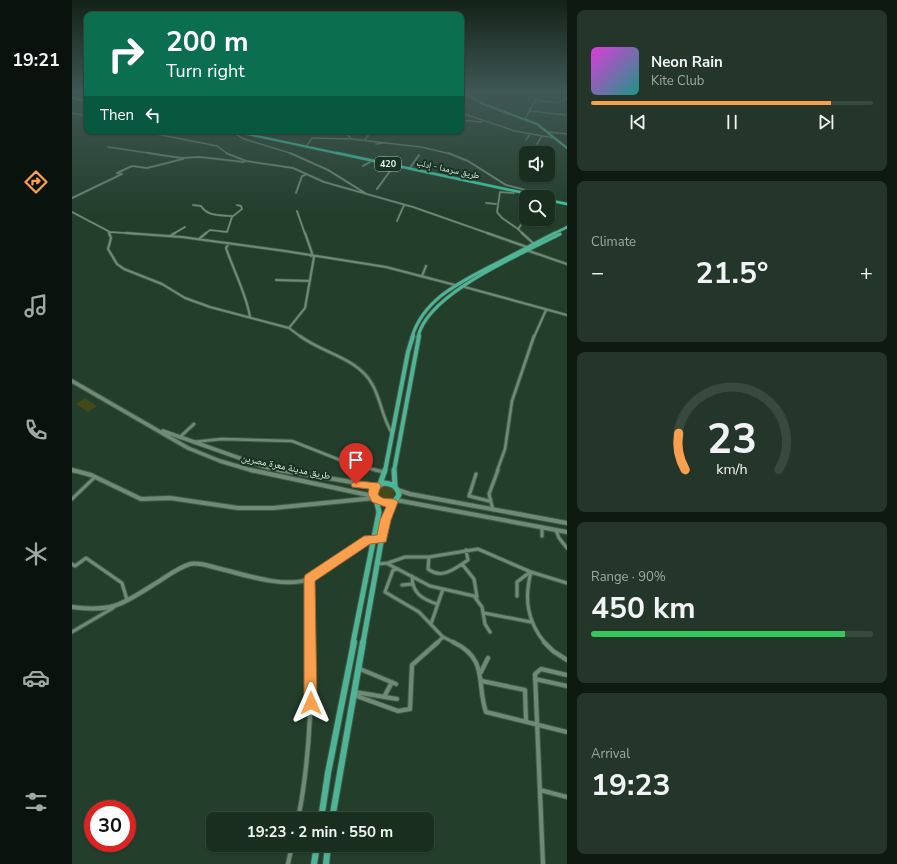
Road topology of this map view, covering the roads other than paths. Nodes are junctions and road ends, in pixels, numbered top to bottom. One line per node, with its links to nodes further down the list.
1 (524, 132): 9 (street)
2 (548, 132): 14 (main road)
3 (551, 132): 10 (street)
4 (156, 134): 28 (street)
5 (236, 134): 39 (street)
6 (242, 134): 16 (highway, طريق سرمدا - إدلب / 420)
7 (346, 134): 15 (street)
8 (369, 134): 17 (street)
9 (530, 134): 11 (street); 18 (street)
10 (567, 134)
11 (535, 135): 12 (street); 13 (street)
12 (542, 136): 14 (street); 21 (street)
13 (534, 138)
14 (554, 138): 24 (main road)
15 (352, 139): 17 (street); 23 (street)
16 (270, 140): 23 (highway, طريق سرمدا - إدلب / 420); 29 (highway, طريق سرمدا - إدلب / 420)
17 (366, 140): 19 (street)
18 (526, 140)
19 (388, 142): 20 (street); 36 (street)
20 (376, 144)
21 (537, 144)
22 (108, 147): 27 (street)
23 (306, 147): 30 (highway, طريق سرمدا - إدلب / 420)
24 (567, 148)
25 (419, 155): 33 (street)
26 (384, 157): 30 (street)
27 (193, 158): 28 (street); 42 (street)
28 (246, 161): 34 (street)
29 (370, 162): 31 (street); 32 (highway, طريق سرمدا - إدلب / 420)
30 (381, 162): 33 (highway, طريق سرمدا - إدلب / 420)
31 (363, 166)
32 (393, 167): 35 (street); 40 (highway, طريق سرمدا - إدلب / 420)
33 (410, 168): 37 (highway, طريق سرمدا - إدلب / 420)
34 (305, 174): 38 (street); 39 (street)
35 (377, 189)
36 (525, 190)
37 (519, 192)
38 (296, 193)
39 (365, 193): 48 (street)
40 (514, 193): 41 (highway, طريق سرمدا - إدلب / 420); 49 (street)
41 (519, 194)
42 (72, 198)
43 (555, 200): 46 (highway)
44 (555, 200): 46 (highway)
45 (486, 203): 49 (street)
46 (567, 203)
47 (237, 204): 53 (street)
48 (404, 204): 54 (street); 65 (street)
49 (496, 204): 57 (street)
50 (193, 205): 53 (street)
51 (297, 210): 66 (street)
52 (72, 212): 59 (street)
53 (233, 216): 62 (street)
54 (397, 221)
55 (520, 226): 57 (street)
56 (185, 227): 60 (street)
57 (518, 229): 64 (street)
58 (567, 229): 61 (main road)
59 (109, 232): 60 (street); 77 (street)
60 (169, 236): 62 (street)
61 (547, 239): 64 (main road); 65 (main road)
62 (199, 240): 63 (street)
63 (229, 244): 66 (street); 77 (street)
64 (534, 244): 65 (main road)
65 (528, 249): 68 (street); 73 (main road); 74 (main road)
66 (311, 256): 67 (street)
67 (314, 257): 70 (street); 72 (street)
68 (567, 264)
69 (426, 266): 70 (street)
70 (422, 276): 73 (street)
71 (276, 280): 72 (street)
72 (310, 281): 78 (street)
73 (455, 285): 82 (main road)
74 (461, 286): 75 (street); 90 (main road)
75 (546, 310): 76 (street); 94 (street)
76 (567, 315)
77 (250, 317): 78 (street)
78 (290, 328): 82 (street)
79 (72, 381): 81 (main road, طريق مدينة معرة مصرين)
80 (194, 424): 83 (street)
81 (154, 428): 83 (main road, طريق مدينة معرة مصرين); 91 (main road, طريق مدينة معرة مصرين)
82 (392, 435): 86 (main road)
83 (180, 438): 84 (main road, طريق مدينة معرة مصرين)
84 (193, 442): 86 (street); 89 (main road, طريق مدينة معرة مصرين)
85 (72, 470): 88 (main road)
86 (384, 472): 89 (main road)
87 (476, 474): 94 (street)
88 (95, 478): 91 (main road); 92 (street)
89 (378, 485): 90 (main road); 91 (main road)
90 (397, 488): 93 (main road); 95 (main road)
91 (375, 498): 93 (main road); 101 (main road)
92 (72, 499)
93 (394, 501): 97 (main road); 102 (main road)
94 (489, 501): 95 (street)
95 (493, 510): 96 (main road)
96 (567, 523)
97 (542, 527): 98 (main road); 100 (street)
98 (556, 529): 99 (main road); 103 (street)
99 (567, 532)
100 (542, 536)
101 (374, 538): 102 (main road); 113 (main road); 147 (main road)
102 (382, 539): 108 (main road)
103 (567, 548)
104 (466, 550): 105 (street); 109 (street); 111 (street)
105 (429, 557): 106 (street); 109 (street)
106 (388, 563): 108 (street); 110 (street)
107 (72, 564): 120 (street)
108 (378, 564): 132 (main road)
109 (462, 564): 119 (street)
110 (399, 570): 112 (street); 126 (street)
111 (531, 572): 114 (street); 118 (street); 125 (street)
112 (412, 576): 116 (street); 117 (street)
113 (309, 579): 120 (main road); 146 (street)
114 (567, 583)
115 (402, 584): 116 (street)
116 (412, 584): 121 (street)
117 (443, 589): 119 (street); 121 (street)
118 (517, 596)
119 (477, 597): 124 (street)
120 (127, 601): 123 (main road)
121 (437, 604): 126 (street)
122 (72, 607): 123 (main road)
123 (113, 608): 127 (street)
124 (484, 613): 125 (street); 128 (street)
125 (532, 622): 131 (street)
126 (431, 624): 129 (street)
127 (72, 632)
128 (490, 632)
129 (443, 637): 133 (street); 138 (street)
130 (488, 658): 133 (street)
131 (567, 660)
132 (359, 669): 138 (main road); 139 (street)
133 (481, 672): 136 (street)
134 (567, 674): 135 (street)
135 (535, 679): 137 (street); 142 (street)
136 (482, 680): 141 (street); 141 (street)
137 (567, 686)
138 (355, 693): 139 (street); 148 (main road)
139 (384, 697): 140 (street)
140 (397, 699)
141 (526, 722): 142 (street)
142 (537, 724): 143 (street); 144 (street)
143 (567, 732)
144 (540, 790): 145 (street); 155 (street)
145 (567, 797)
146 (300, 812)
147 (322, 812)
148 (333, 812)
149 (291, 852): 152 (street)
150 (316, 852): 153 (main road)
151 (327, 852): 154 (main road)
152 (288, 864)
153 (314, 864)
154 (326, 864)
155 (543, 864)

